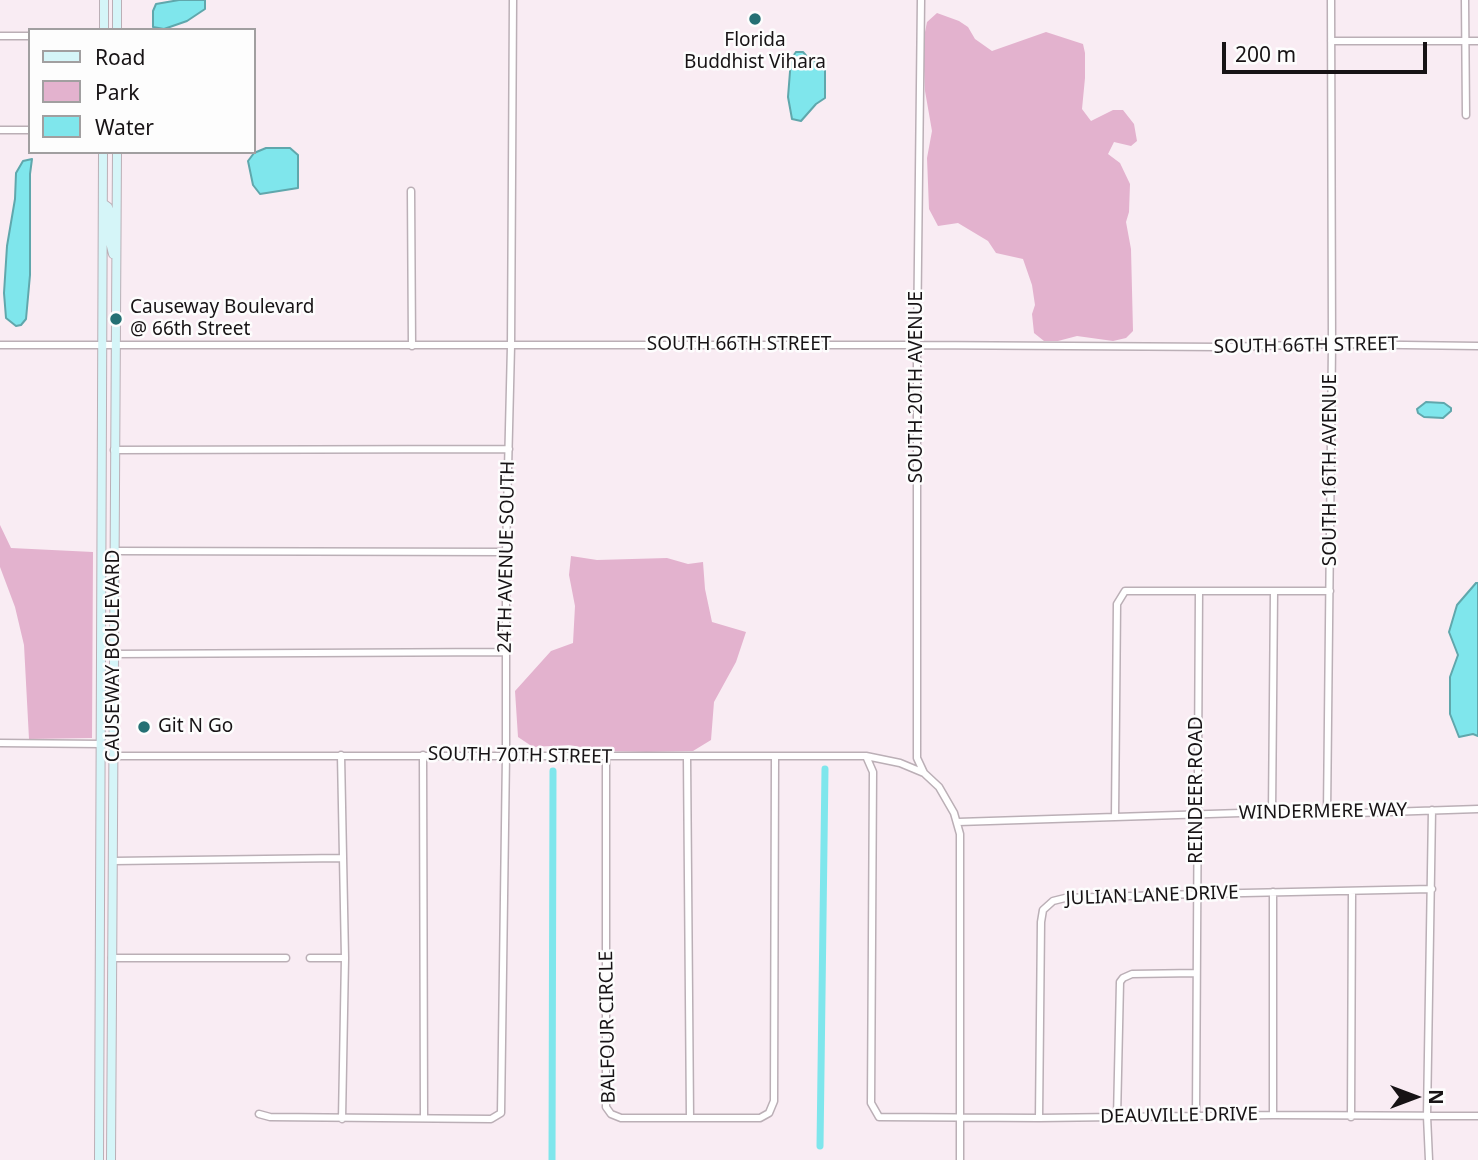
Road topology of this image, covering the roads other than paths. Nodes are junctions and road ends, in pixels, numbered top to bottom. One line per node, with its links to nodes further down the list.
1 (104, 0): 7 (main road)
2 (117, 0): 8 (main road)
3 (513, 0): 28 (street, 24TH AVENUE SOUTH)
4 (921, 0): 25 (street, SOUTH 20TH AVENUE)
5 (1331, 0): 11 (street, SOUTH 16TH AVENUE)
6 (1465, 0): 12 (street)
7 (104, 28)
8 (117, 28)
9 (0, 36): 10 (street)
10 (28, 36)
11 (1331, 41): 12 (street); 22 (street, SOUTH 16TH AVENUE)
12 (1465, 41): 13 (street); 14 (street)
13 (1478, 41)
14 (1466, 115)
15 (0, 130): 16 (street)
16 (28, 130)
17 (103, 154): 20 (main road, CAUSEWAY BOULEVARD)
18 (117, 154): 21 (main road, CAUSEWAY BOULEVARD)
19 (411, 191): 27 (street)
20 (104, 204): 21 (main road); 24 (main road, CAUSEWAY BOULEVARD)
21 (116, 260): 26 (main road, CAUSEWAY BOULEVARD)
22 (1332, 344): 25 (street, SOUTH 66TH STREET); 29 (street, SOUTH 66TH STREET); 35 (street, SOUTH 16TH AVENUE)
23 (0, 345): 24 (street, SOUTH 66TH STREET)
24 (103, 345): 26 (street, SOUTH 66TH STREET); 40 (main road, CAUSEWAY BOULEVARD)
25 (917, 345): 28 (street, SOUTH 66TH STREET); 51 (street, SOUTH 20TH AVENUE)
26 (115, 346): 27 (street, SOUTH 66TH STREET); 31 (main road, CAUSEWAY BOULEVARD)
27 (412, 346): 28 (street, SOUTH 66TH STREET)
28 (511, 346): 30 (street, 24TH AVENUE SOUTH)
29 (1478, 346)
30 (509, 449): 31 (street); 33 (street, 24TH AVENUE SOUTH)
31 (114, 450): 32 (main road, CAUSEWAY BOULEVARD)
32 (114, 551): 33 (street); 38 (main road, CAUSEWAY BOULEVARD)
33 (506, 552): 37 (street, 24TH AVENUE SOUTH)
34 (1199, 591): 36 (street); 55 (street, REINDEER ROAD); 57 (street)
35 (1330, 591): 36 (street); 56 (street, SOUTH 16TH AVENUE)
36 (1274, 592): 54 (street)
37 (506, 652): 38 (street); 44 (street, 24TH AVENUE SOUTH)
38 (114, 654): 41 (main road, CAUSEWAY BOULEVARD)
39 (0, 743): 40 (street)
40 (101, 744): 41 (main road); 45 (main road, CAUSEWAY BOULEVARD)
41 (114, 744): 46 (main road, CAUSEWAY BOULEVARD)
42 (341, 755): 43 (street, SOUTH 70TH STREET); 46 (street, SOUTH 70TH STREET); 59 (street)
43 (423, 755): 44 (street, SOUTH 70TH STREET); 78 (street)
44 (506, 755): 48 (street, SOUTH 70TH STREET); 78 (street, 24TH AVENUE SOUTH)
45 (101, 756): 46 (main road); 70 (main road, CAUSEWAY BOULEVARD)
46 (114, 756): 60 (main road, CAUSEWAY BOULEVARD)
47 (866, 756): 50 (street, SOUTH 70TH STREET); 51 (street, SOUTH 70TH STREET); 80 (street, DEAUVILLE DRIVE)
48 (606, 757): 49 (street, SOUTH 70TH STREET); 79 (street, BALFOUR CIRCLE)
49 (687, 757): 50 (street, SOUTH 70TH STREET); 79 (street)
50 (775, 757): 79 (street, BALFOUR CIRCLE)
51 (924, 774): 58 (street)
52 (1478, 809): 53 (street, WINDERMERE WAY)
53 (1432, 810): 56 (street, WINDERMERE WAY); 61 (street)
54 (1272, 812): 55 (street, WINDERMERE WAY); 56 (street, WINDERMERE WAY)
55 (1197, 814): 57 (street, WINDERMERE WAY); 64 (street, REINDEER ROAD)
56 (1327, 814)
57 (1115, 817): 58 (street, WINDERMERE WAY)
58 (958, 822): 80 (street)
59 (341, 858): 60 (street); 68 (street)
60 (114, 861): 65 (main road, CAUSEWAY BOULEVARD)
61 (1432, 889): 63 (street, JULIAN LANE DRIVE); 75 (street)
62 (1273, 892): 63 (street, JULIAN LANE DRIVE); 64 (street, JULIAN LANE DRIVE); 73 (street)
63 (1352, 892): 77 (street)
64 (1196, 894): 69 (street, REINDEER ROAD); 81 (street, JULIAN LANE DRIVE)
65 (112, 958): 66 (street); 71 (main road, CAUSEWAY BOULEVARD)
66 (286, 958)
67 (310, 958): 68 (street)
68 (345, 958): 83 (street)
69 (1196, 973): 74 (street, REINDEER ROAD); 82 (street)
70 (99, 1072): 71 (street); 84 (main road, CAUSEWAY BOULEVARD)
71 (111, 1073): 85 (main road, CAUSEWAY BOULEVARD)
72 (259, 1114): 83 (street)
73 (1273, 1115): 74 (street, DEAUVILLE DRIVE); 77 (street, DEAUVILLE DRIVE)
74 (1196, 1116): 82 (street, DEAUVILLE DRIVE)
75 (1427, 1116): 76 (street, DEAUVILLE DRIVE); 77 (street, DEAUVILLE DRIVE); 87 (street)
76 (1478, 1116)
77 (1350, 1117)
78 (424, 1118): 83 (street)
79 (690, 1118)
80 (960, 1118): 81 (street, DEAUVILLE DRIVE); 86 (street)
81 (1039, 1118): 82 (street, DEAUVILLE DRIVE)
82 (1117, 1118)
83 (342, 1119)
84 (99, 1160)
85 (111, 1160)
86 (960, 1160)
87 (1429, 1160)

